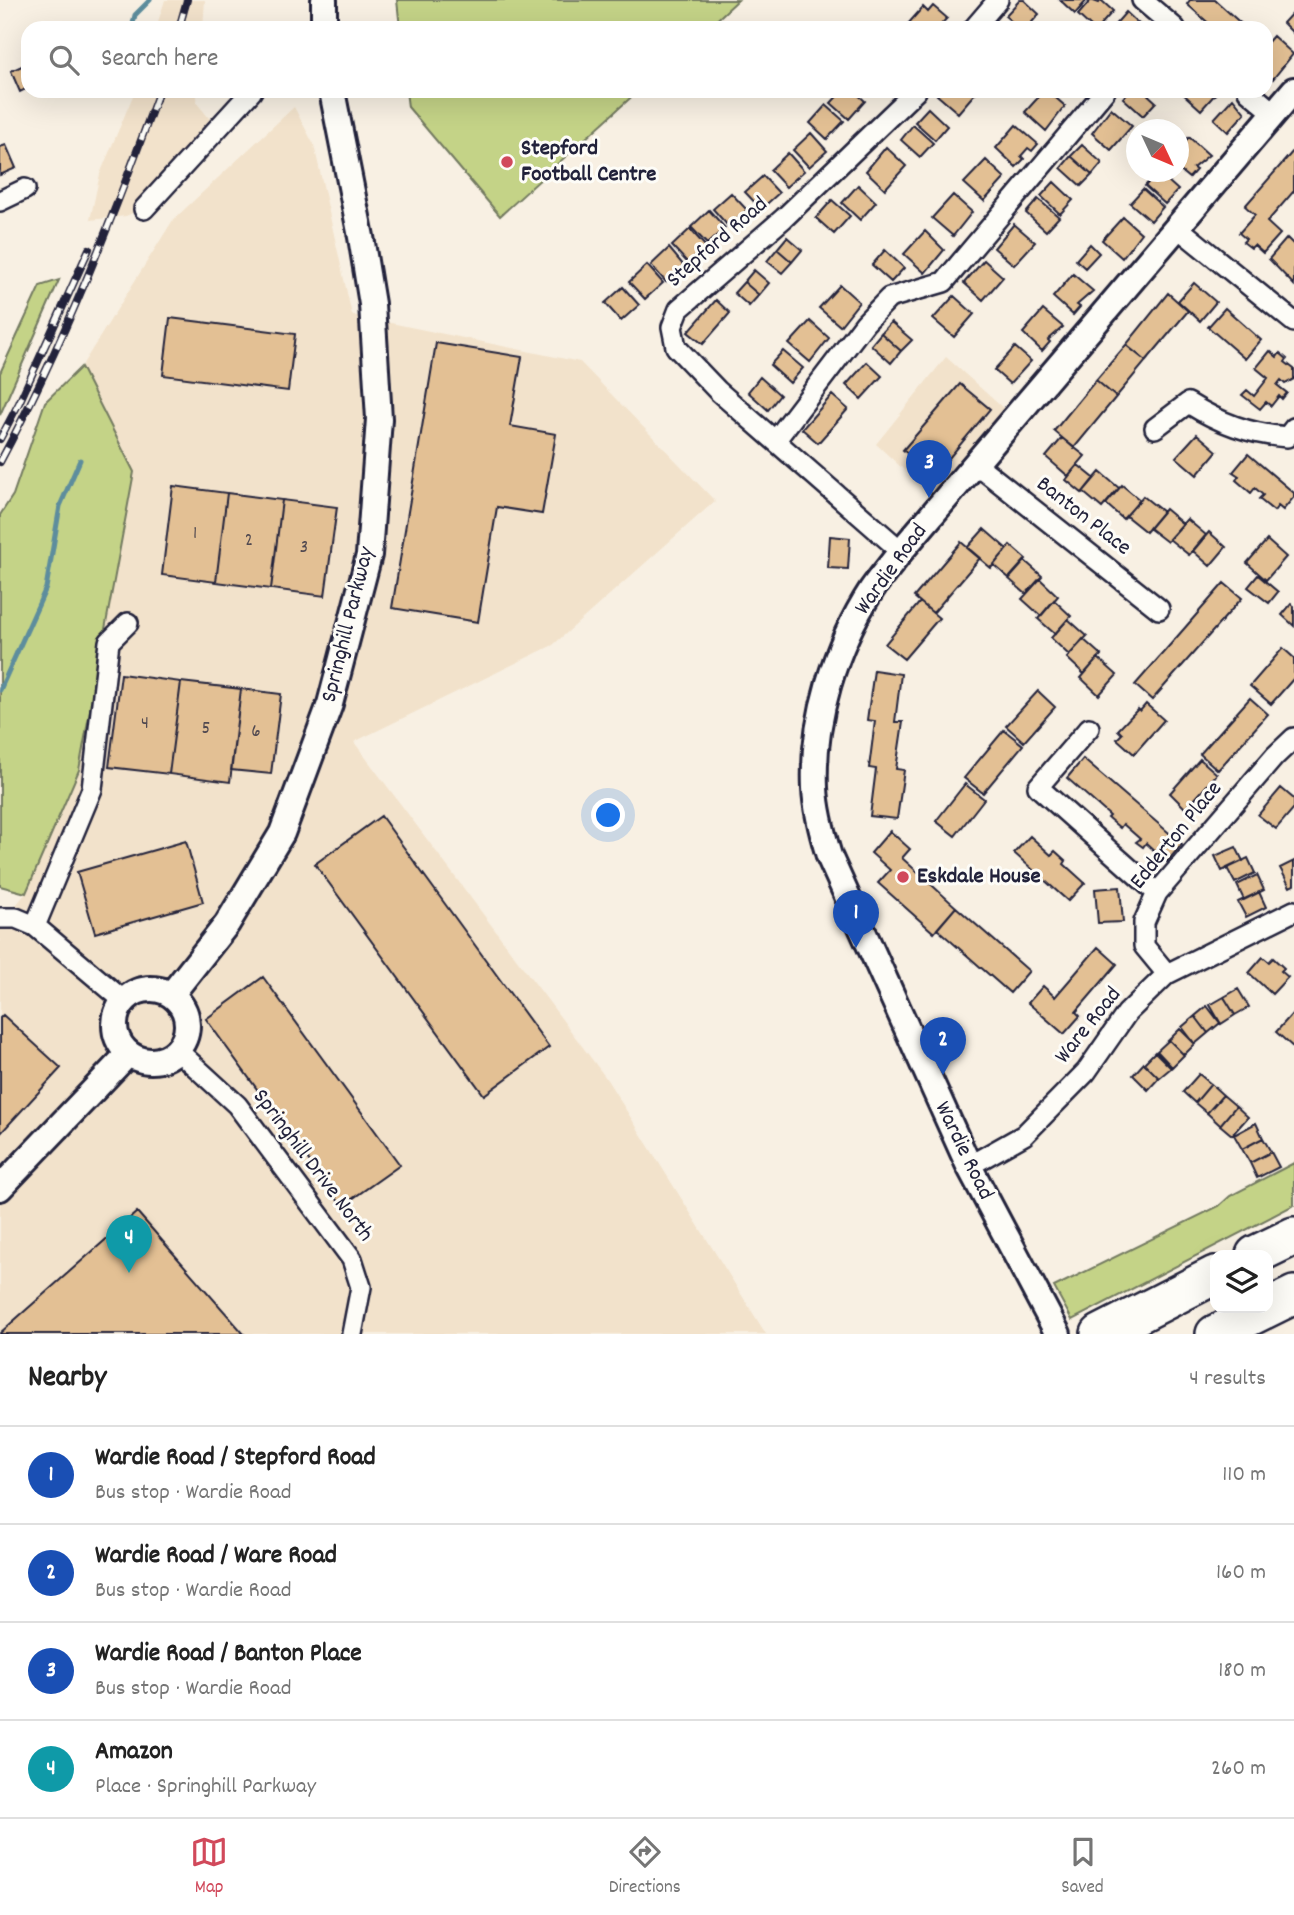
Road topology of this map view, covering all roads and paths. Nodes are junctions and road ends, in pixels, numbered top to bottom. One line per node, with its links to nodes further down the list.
1 (324, 0): 4 (street)
2 (998, 0): 5 (street)
3 (1142, 0): 6 (street)
4 (324, 21)
5 (980, 21)
6 (1162, 21)
7 (1294, 90): 13 (street, Wardie Road)
8 (247, 98): 16 (street)
9 (332, 98): 33 (street, Springhill Parkway)
10 (909, 98): 21 (street, Stepford Road)
11 (1099, 98): 21 (street)
12 (1257, 98): 13 (street)
13 (1275, 113): 17 (street, Wardie Road)
14 (25, 189): 15 (street)
15 (0, 201)
16 (144, 209)
17 (1177, 228): 18 (street); 22 (street, Wardie Road)
18 (1294, 322)
19 (1156, 428): 20 (street)
20 (1292, 436)
21 (775, 441): 23 (street, Stepford Road)
22 (976, 464): 23 (street, Wardie Road); 24 (street, Banton Place)
23 (901, 551): 37 (street, Wardie Road)
24 (1159, 609)
25 (128, 623): 31 (street)
26 (1089, 728): 28 (street)
27 (1294, 738): 28 (street, Edderton Place)
28 (1157, 893): 32 (street, Edderton Place)
29 (1292, 915): 32 (street, Ware Road)
30 (0, 918): 31 (street)
31 (35, 926): 34 (street)
32 (1167, 974): 37 (street, Ware Road)
33 (171, 995): 34 (street); 35 (street)
34 (124, 1001): 36 (street)
35 (177, 1050): 36 (street); 43 (street, Springhill Drive North)
36 (128, 1054): 38 (street)
37 (969, 1166): 44 (street, Wardie Road)
38 (0, 1188)
39 (1294, 1236): 40 (highway)
40 (1265, 1250)
41 (1210, 1278): 45 (highway)
42 (1294, 1295): 46 (highway)
43 (352, 1334)
44 (1058, 1334)
45 (1100, 1334)
46 (1215, 1334)

